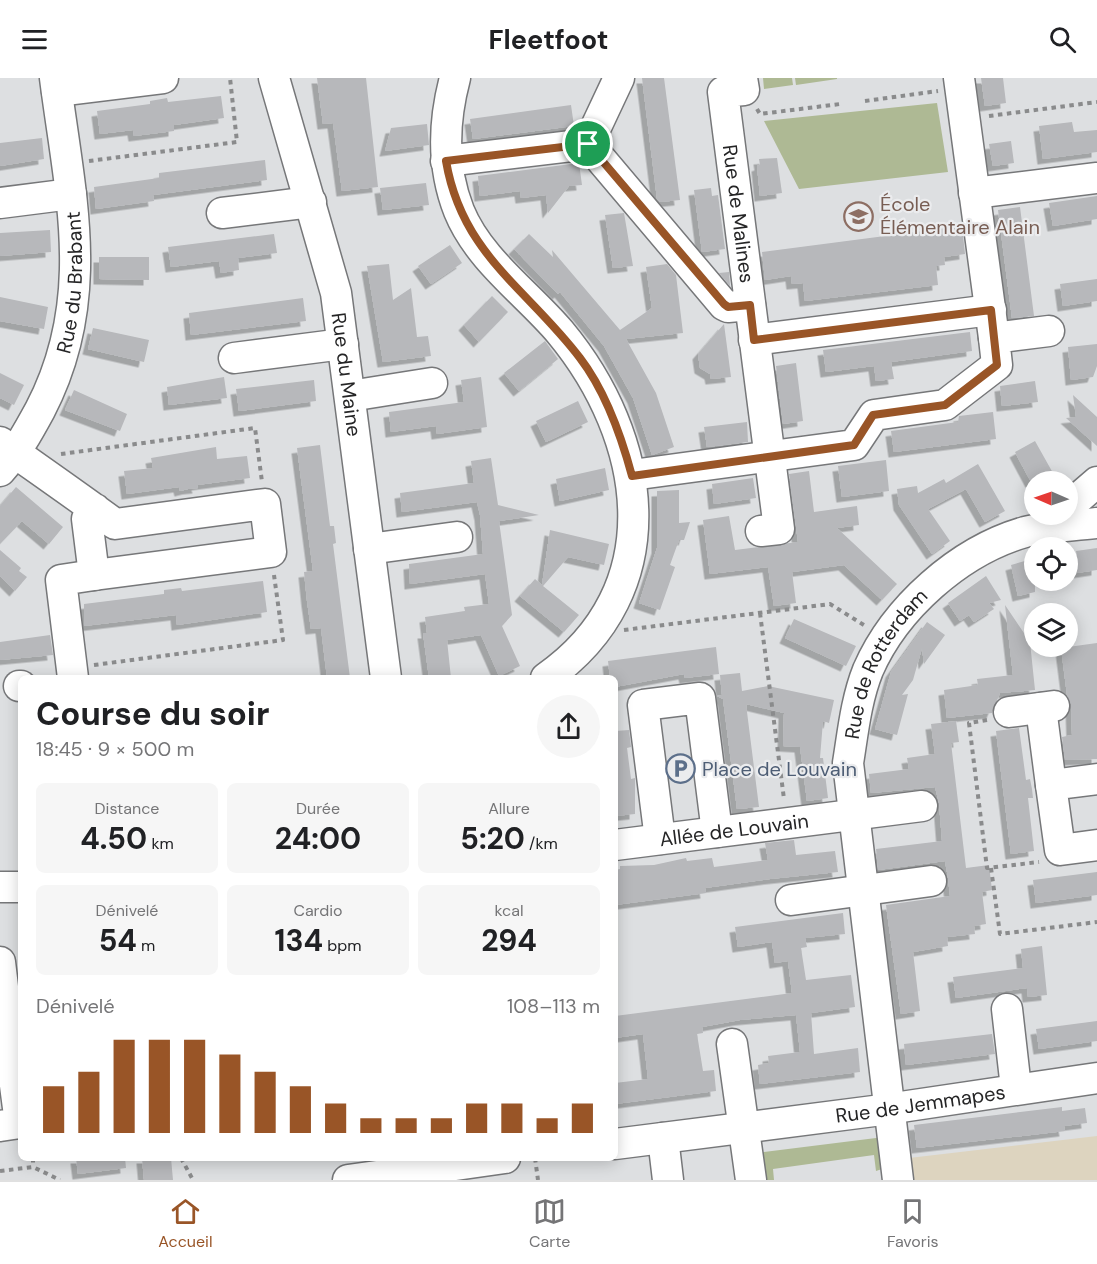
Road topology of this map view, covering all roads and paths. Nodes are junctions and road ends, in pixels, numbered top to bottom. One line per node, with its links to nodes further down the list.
1 (164, 78): 6 (street)
2 (230, 78): 15 (path)
3 (274, 78): 19 (street, Rue du Maine)
4 (454, 78): 14 (street)
5 (619, 78): 13 (street)
6 (56, 84): 15 (street, Rue du Brabant)
7 (743, 84): 11 (path); 22 (street, Rue de Malines)
8 (951, 84): 9 (path); 12 (street)
9 (865, 101)
10 (1097, 102): 12 (path)
11 (840, 104)
12 (964, 119): 17 (street)
13 (588, 144): 14 (street); 22 (street)
14 (446, 161): 32 (street)
15 (67, 164): 18 (street, Rue du Brabant)
16 (1097, 178): 17 (street)
17 (974, 193): 23 (street)
18 (71, 194): 20 (street); 30 (street, Rue du Brabant)
19 (311, 202): 21 (street); 26 (street, Rue du Maine)
20 (0, 203)
21 (222, 213)
22 (750, 305): 25 (street, Rue de Malines)
23 (993, 324): 24 (street); 25 (street); 31 (street)
24 (1049, 331)
25 (754, 340): 31 (street, Rue de Malines)
26 (343, 344): 27 (street); 29 (street, Rue du Maine)
27 (234, 358)
28 (432, 383): 29 (street)
29 (350, 396): 42 (street, Rue du Maine)
30 (13, 458): 35 (path); 36 (street)
31 (770, 458): 32 (street); 40 (street, Rue de Malines)
32 (632, 476): 46 (street)
33 (1097, 482): 34 (street)
34 (1078, 498)
35 (265, 504): 36 (street); 43 (street)
36 (95, 509): 44 (street)
37 (1078, 522): 38 (street, Rue de Rotterdam)
38 (1097, 523)
39 (1043, 525): 47 (street, Rue de Rotterdam)
40 (761, 531)
41 (457, 537): 42 (street)
42 (369, 549): 49 (street, Rue du Maine)
43 (271, 552): 44 (street); 48 (path)
44 (94, 575): 48 (street)
45 (760, 613): 46 (path); 47 (path); 56 (path)
46 (593, 633): 50 (street)
47 (886, 638): 55 (street, Rue de Rotterdam)
48 (73, 673)
49 (386, 675)
50 (550, 675)
51 (1009, 712): 53 (street); 62 (path)
52 (1097, 779): 53 (street)
53 (1051, 785): 61 (street)
54 (922, 806): 55 (street, Allée de Louvain)
55 (854, 814): 56 (street, Allée de Louvain); 66 (street, Rue de Rotterdam)
56 (787, 823): 57 (street, Allée de Louvain)
57 (717, 832): 58 (street, Allée de Louvain); 58 (street)
58 (660, 839): 59 (street, Allée de Louvain)
59 (618, 845)
60 (1097, 846): 61 (street)
61 (1060, 850): 62 (path)
62 (991, 868): 68 (path)
63 (931, 881): 66 (street)
64 (0, 887): 65 (street)
65 (18, 887)
66 (863, 890): 67 (street); 76 (street, Rue de Rotterdam)
67 (791, 900)
68 (1097, 922)
69 (0, 962): 70 (street)
70 (12, 991): 73 (street)
71 (1007, 1009): 75 (street)
72 (732, 1044): 80 (street)
73 (7, 1071): 77 (street)
74 (1097, 1078): 75 (street, Rue de Jemmapes)
75 (1016, 1088): 76 (street, Rue de Jemmapes)
76 (888, 1108): 80 (street, Rue de Jemmapes); 97 (street, Rue de Rotterdam)
77 (18, 1115)
78 (18, 1123): 79 (street)
79 (0, 1126)
80 (744, 1127): 81 (street, Rue de Jemmapes); 96 (street)
81 (663, 1138): 82 (street, Rue de Jemmapes); 95 (street)
82 (618, 1144)
83 (33, 1161): 88 (path)
84 (183, 1161): 92 (path)
85 (488, 1161): 89 (street)
86 (535, 1161): 94 (path)
87 (406, 1165): 89 (street); 93 (street)
88 (33, 1167): 90 (path); 91 (path)
89 (450, 1168)
90 (0, 1171)
91 (60, 1180)
92 (193, 1180)
93 (348, 1180)
94 (538, 1180)
95 (668, 1180)
96 (751, 1180)
97 (898, 1180)

